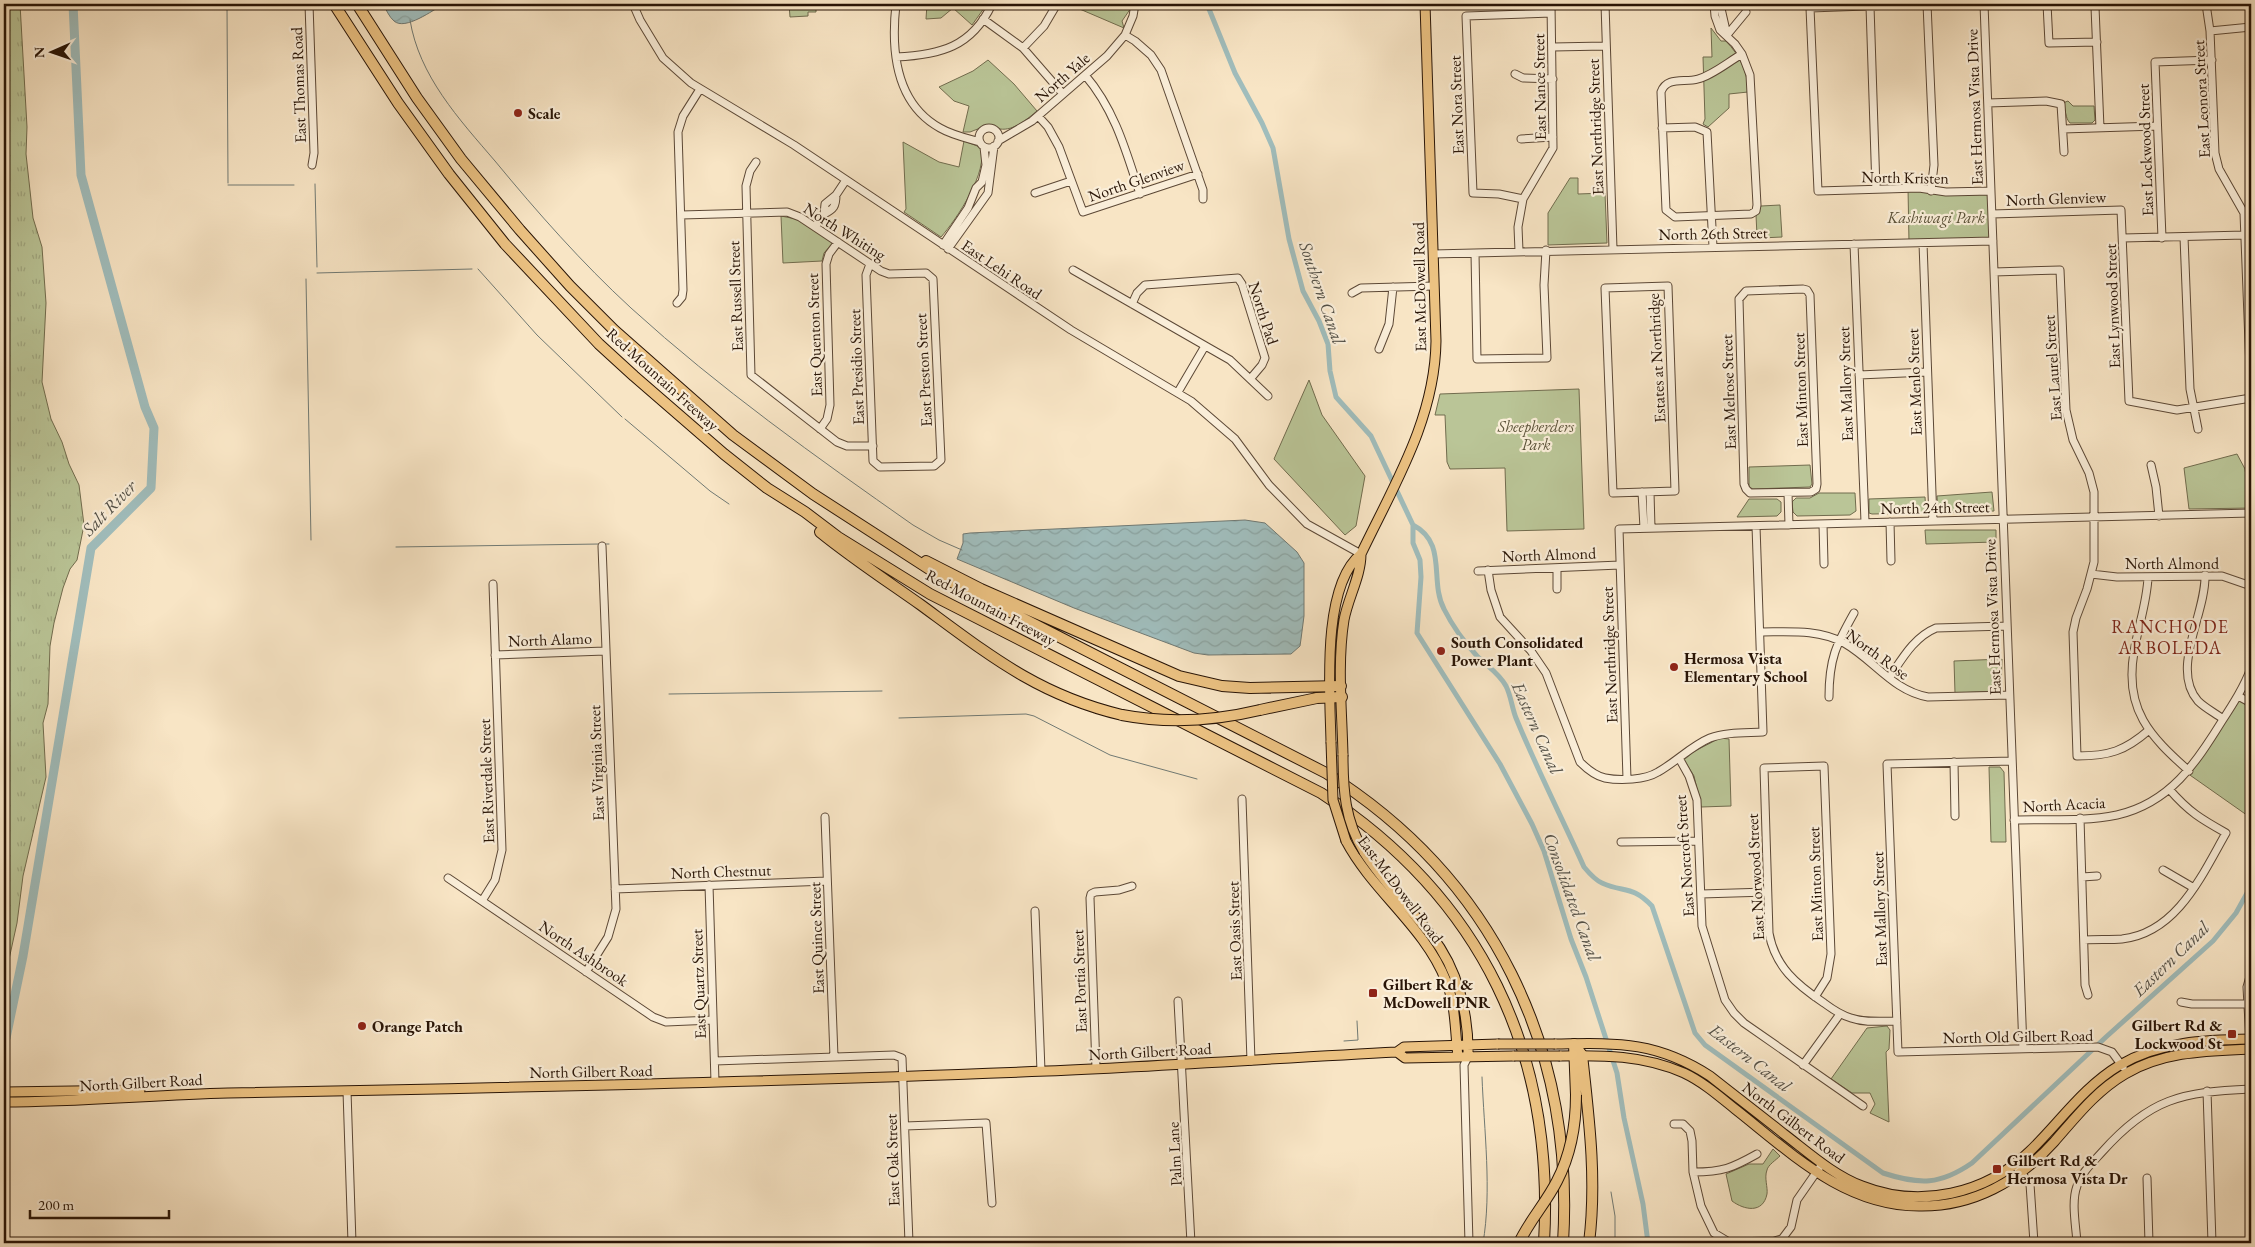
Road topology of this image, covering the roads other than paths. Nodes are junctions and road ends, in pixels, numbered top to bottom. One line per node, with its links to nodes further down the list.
1 (334, 4): 115 (highway, Red Mountain Freeway)
2 (357, 4): 131 (highway, Red Mountain Freeway)
3 (633, 4): 38 (street, East Lehi Road)
4 (896, 4): 33 (street)
5 (992, 4): 23 (street)
6 (1057, 4): 31 (street)
7 (1136, 4): 26 (street, North Yale)
8 (1425, 4): 90 (main road, East McDowell Road)
9 (1552, 4): 22 (street, East Nance Street)
10 (1605, 4): 29 (street, East Northridge Street)
11 (1714, 4): 27 (street)
12 (1720, 4): 27 (street)
13 (1923, 4): 18 (street)
14 (1927, 4): 61 (street)
15 (1984, 4): 40 (street, East Hermosa Vista Drive)
16 (2047, 4): 28 (street)
17 (2206, 4): 25 (street, East Leonora Street)
18 (1870, 6): 60 (street); 60 (street, North Kristen)
19 (309, 7): 56 (street, East Thomas Road)
20 (2095, 7): 28 (street)
21 (1746, 12): 27 (street)
22 (1551, 13): 30 (street, East Nance Street); 67 (street, East Nora Street)
23 (983, 19): 31 (street); 33 (street)
24 (2251, 27): 25 (street)
25 (2210, 31): 34 (street, East Leonora Street)
26 (1124, 35): 36 (street, North Yale); 57 (street)
27 (1727, 35): 32 (street)
28 (2096, 42): 44 (street)
29 (1605, 46): 30 (street); 86 (street, East Northridge Street)
30 (1553, 47): 37 (street, East Nance Street)
31 (1023, 48): 39 (street)
32 (1742, 54): 43 (street); 74 (street)
33 (896, 57): 49 (street)
34 (2212, 60): 42 (street, East Lockwood Street); 71 (street, East Leonora Street)
35 (1515, 74): 37 (street)
36 (1085, 75): 39 (street, North Yale); 64 (street)
37 (1553, 79): 50 (street, East Nance Street)
38 (700, 89): 58 (street, East Lehi Road); 73 (street)
39 (1063, 94): 41 (street, North Yale)
40 (1988, 103): 45 (street); 62 (street, East Hermosa Vista Drive)
41 (1038, 116): 48 (street, North Yale); 59 (street)
42 (2157, 126): 44 (street); 79 (street, East Lockwood Street)
43 (1662, 128): 74 (street); 74 (street)
44 (2100, 128): 45 (street)
45 (2063, 129): 54 (street)
46 (980, 132): 47 (street); 49 (street); 52 (street)
47 (996, 132): 48 (street); 53 (street)
48 (1012, 132): 53 (street, North Yale)
49 (963, 137): 52 (street)
50 (1553, 137): 51 (street); 67 (street, East Nance Street)
51 (1521, 139)
52 (982, 144): 53 (street); 65 (street)
53 (996, 144): 68 (street)
54 (2064, 152)
55 (756, 162): 70 (street, East Russell Street)
56 (312, 165)
57 (1198, 174): 64 (street, North Glenview); 66 (street)
58 (846, 180): 75 (street); 84 (street, East Lehi Road)
59 (1071, 180): 63 (street); 64 (street, North Glenview)
60 (1876, 189): 61 (street, North Kristen)
61 (1931, 191): 62 (street, North Kristen)
62 (1991, 191): 72 (street, East Hermosa Vista Drive)
63 (1035, 193)
64 (1140, 194)
65 (972, 196): 68 (street); 84 (street)
66 (1203, 199)
67 (1523, 200): 88 (street, East Nance Street)
68 (983, 202): 84 (street)
69 (2121, 210): 72 (street, North Glenview); 78 (street, East Lynwood Street)
70 (746, 212): 73 (street, North Whiting); 75 (street, North Whiting); 110 (street, East Russell Street)
71 (2247, 212): 76 (street, East Leonora Street)
72 (1992, 214): 80 (street, East Hermosa Vista Drive)
73 (681, 215): 99 (street)
74 (1712, 215): 85 (street)
75 (816, 227): 81 (street, North Whiting)
76 (2245, 235): 77 (street); 108 (street, East Leonora Street)
77 (2184, 237): 79 (street); 109 (street)
78 (2123, 238): 79 (street); 109 (street, East Lynwood Street)
79 (2162, 238)
80 (1993, 241): 82 (street, North 26th Street); 93 (street, East Hermosa Vista Drive)
81 (838, 242): 91 (street, North Whiting); 110 (street, East Quenton Street)
82 (1923, 243): 83 (street, North 26th Street); 103 (street, East Menlo Street)
83 (1854, 244): 85 (street, North 26th Street); 104 (street, East Mallory Street)
84 (946, 247): 106 (street, East Lehi Road)
85 (1713, 247): 86 (street, North 26th Street)
86 (1613, 248): 87 (street, North 26th Street)
87 (1546, 250): 88 (street, North 26th Street); 89 (street)
88 (1519, 251): 89 (street, North 26th Street)
89 (1475, 253): 90 (street, North 26th Street)
90 (1433, 254): 95 (main road, East McDowell Road)
91 (870, 264): 94 (street, North Whiting); 112 (street, East Presidio Street)
92 (1073, 270): 100 (street)
93 (1994, 272): 120 (street, East Laurel Street); 121 (street, East Hermosa Vista Drive)
94 (933, 278): 114 (street, East Preston Street)
95 (1434, 286): 96 (street); 132 (main road, East McDowell Road)
96 (1393, 287): 98 (street); 102 (street)
97 (1807, 290): 117 (street, East Minton Street); 117 (street, East Melrose Street)
98 (1352, 293)
99 (677, 303)
100 (1132, 304): 101 (street); 105 (street, North Pad)
101 (1205, 346): 105 (street); 106 (street)
102 (1379, 349)
103 (1927, 372): 104 (street); 122 (street, East Menlo Street)
104 (1859, 375): 123 (street, East Mallory Street)
105 (1251, 378): 107 (street)
106 (1178, 392): 132 (street, East Lehi Road)
107 (1268, 396)
108 (2251, 397): 109 (street)
109 (2193, 406): 111 (street)
110 (820, 429): 112 (street)
111 (2198, 429)
112 (873, 446): 114 (street, East Presidio Street)
113 (2150, 465): 119 (street)
114 (880, 467)
115 (767, 488): 159 (highway, bridge); 245 (highway, Red Mountain Freeway)
116 (1646, 492): 116 (street, Estates at Northridge); 128 (street)
117 (1788, 494): 126 (street)
118 (2251, 514): 119 (street, North 24th Street)
119 (2159, 516): 120 (street, North 24th Street)
120 (2094, 518): 121 (street, North 24th Street); 139 (street, East Laurel Street)
121 (2002, 520): 122 (street, North 24th Street); 146 (street, East Hermosa Vista Drive)
122 (1933, 521): 124 (street, North 24th Street)
123 (1865, 522): 124 (street, North 24th Street); 125 (street, North 24th Street)
124 (1890, 522): 133 (street)
125 (1823, 524): 126 (street, North 24th Street); 134 (street)
126 (1789, 525): 127 (street, North 24th Street)
127 (1756, 526): 128 (street, North 24th Street); 147 (street)
128 (1647, 528): 129 (street, North 24th Street)
129 (1619, 529): 135 (street, East Northridge Street)
130 (602, 546): 149 (street, East Virginia Street)
131 (896, 546): 153 (highway); 246 (highway, Red Mountain Freeway)
132 (1361, 554): 153 (main road, East McDowell Road); 154 (main road, East McDowell Road)
133 (1891, 562)
134 (1824, 564)
135 (1620, 565): 136 (street, North Almond); 168 (street, East Northridge Street)
136 (1557, 568): 137 (street, North Almond); 144 (street)
137 (1488, 570): 138 (street, North Almond); 168 (street)
138 (1478, 571)
139 (2091, 574): 141 (street, North Almond); 162 (street, East Laurel Street)
140 (2205, 575): 141 (street, North Almond); 143 (street, North Almond); 161 (street)
141 (2148, 577): 162 (street)
142 (493, 584): 150 (street, East Riverdale Street)
143 (2251, 586)
144 (1557, 589)
145 (1854, 613): 148 (street)
146 (2006, 626): 152 (street); 155 (street, East Hermosa Vista Drive)
147 (1760, 632): 148 (street, North Rose); 163 (street)
148 (1839, 641): 152 (street, North Rose); 158 (street)
149 (606, 651): 150 (street, North Alamo); 184 (street, East Virginia Street)
150 (495, 655): 188 (street, East Riverdale Street)
151 (2251, 668): 156 (street)
152 (1889, 678): 155 (street, North Rose)
153 (1330, 685): 154 (highway); 159 (main road, East McDowell Road)
154 (1341, 686): 157 (main road, East McDowell Road)
155 (2009, 695): 164 (street, East Hermosa Vista Drive)
156 (2238, 696): 160 (street); 161 (street)
157 (1342, 697): 159 (highway); 204 (main road, East McDowell Road, bridge)
158 (1829, 697)
159 (1330, 698): 203 (main road, East McDowell Road, bridge)
160 (2251, 703)
161 (2223, 719): 167 (street)
162 (2149, 730): 167 (street)
163 (1679, 758): 168 (street); 175 (street, East Norcroft Street)
164 (2012, 761): 165 (street); 174 (street, East Hermosa Vista Drive)
165 (1954, 762): 171 (street); 200 (street, East Mallory Street)
166 (1824, 766): 186 (street, East Norwood Street); 194 (street, East Minton Street)
167 (2189, 771): 169 (street)
168 (1627, 779)
169 (2169, 789): 173 (street, North Acacia); 185 (street)
170 (1242, 799): 213 (street, East Oasis Street)
171 (1955, 816)
172 (824, 818): 181 (street, East Quince Street)
173 (2080, 818): 174 (street, North Acacia); 179 (street)
174 (2014, 820): 205 (street, East Hermosa Vista Drive)
175 (1698, 841): 176 (street); 187 (street, East Norcroft Street)
176 (1621, 842)
177 (2163, 870): 185 (street)
178 (2097, 876): 179 (street)
179 (2082, 877): 190 (street)
180 (448, 878): 188 (street, North Ashbrook)
181 (827, 881): 182 (street, North Chestnut); 210 (street, East Quince Street)
182 (709, 885): 184 (street, North Chestnut); 199 (street, East Quartz Street)
183 (1132, 886): 218 (street, East Portia Street)
184 (615, 888): 191 (street, East Virginia Street)
185 (2194, 888): 190 (street)
186 (1767, 892): 187 (street); 194 (street, East Norwood Street)
187 (1701, 894): 217 (street, East Norcroft Street)
188 (482, 901): 191 (street, North Ashbrook)
189 (1035, 910): 219 (street)
190 (2084, 940): 193 (street)
191 (586, 972): 199 (street, North Ashbrook)
192 (2251, 973): 197 (street)
193 (2088, 995)
194 (1815, 997): 198 (street, East Norwood Street)
195 (1178, 1001): 215 (street, Palm Lane)
196 (2181, 1002): 197 (street)
197 (2248, 1004): 201 (street)
198 (1840, 1014): 200 (street, East Norwood Street); 217 (street)
199 (714, 1020): 212 (street, East Quartz Street)
200 (1897, 1021): 208 (street, East Mallory Street)
201 (2250, 1039): 206 (street); 216 (main road, North Gilbert Road)
202 (1574, 1044): 204 (main road, North Gilbert Road, bridge); 209 (highway); 233 (main road, North Gilbert Road)
203 (1456, 1045): 204 (main road, North Gilbert Road); 207 (main road, North Gilbert Road); 211 (main road, East McDowell Road)
204 (1468, 1045): 214 (main road, East McDowell Road)
205 (2023, 1048): 208 (street, North Old Gilbert Road); 216 (street, North Old Gilbert Road)
206 (2250, 1049): 220 (main road, North Gilbert Road)
207 (1397, 1052): 211 (main road, North Gilbert Road); 213 (main road, North Gilbert Road)
208 (1898, 1052)
209 (1578, 1055): 214 (main road, North Gilbert Road, bridge); 236 (main road, North Gilbert Road); 244 (highway, bridge); 247 (highway)
210 (834, 1057): 212 (street); 221 (street)
211 (1458, 1057): 214 (main road, North Gilbert Road)
212 (715, 1061): 222 (street, East Quartz Street)
213 (1251, 1061): 215 (main road, North Gilbert Road)
214 (1466, 1061): 243 (street, East McDowell Road)
215 (1182, 1064): 218 (main road, North Gilbert Road); 242 (street, Palm Lane)
216 (2122, 1064): 220 (street, North Old Gilbert Road); 234 (main road, North Gilbert Road)
217 (1803, 1065): 229 (street, East Norcroft Street)
218 (1096, 1068): 219 (main road, North Gilbert Road)
219 (1041, 1071): 221 (main road, North Gilbert Road)
220 (2126, 1073): 237 (main road, North Gilbert Road)
221 (903, 1075): 222 (main road, North Gilbert Road); 231 (street, East Oak Street)
222 (715, 1082): 224 (main road, North Gilbert Road)
223 (2251, 1090): 225 (street)
224 (347, 1091): 227 (main road, North Gilbert Road); 240 (street)
225 (2207, 1091): 250 (street); 252 (street)
226 (4, 1092): 227 (main road, North Gilbert Road)
227 (280, 1093): 228 (main road, North Gilbert Road)
228 (4, 1102)
229 (1863, 1106)
230 (1674, 1124): 235 (street)
231 (905, 1126): 239 (street); 241 (street, East Oak Street)
232 (1757, 1154): 235 (street)
233 (1822, 1164): 234 (main road, North Gilbert Road); 236 (street)
234 (2015, 1165): 237 (street)
235 (1693, 1172): 236 (street)
236 (1815, 1172): 237 (main road, North Gilbert Road)
237 (2022, 1172): 249 (street)
238 (2147, 1178): 251 (street)
239 (992, 1203)
240 (352, 1243)
241 (909, 1243)
242 (1191, 1243)
243 (1469, 1243)
244 (1519, 1243)
245 (1544, 1243)
246 (1563, 1243)
247 (1589, 1243)
248 (2021, 1243): 249 (street)
249 (2034, 1243)
250 (2077, 1243)
251 (2149, 1243)
252 (2212, 1243)

